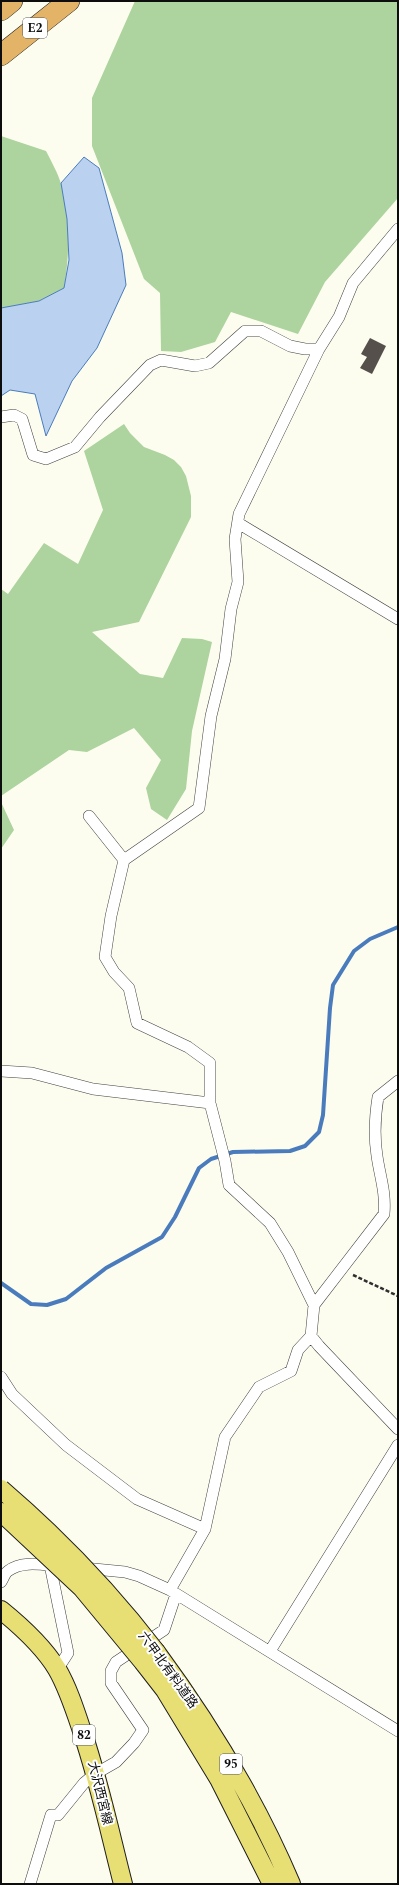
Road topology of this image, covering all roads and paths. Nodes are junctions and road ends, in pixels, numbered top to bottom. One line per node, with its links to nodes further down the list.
1 (12, 1): 3 (highway)
2 (68, 1): 4 (highway, E2)
3 (1, 10)
4 (1, 55)
5 (398, 229): 6 (street)
6 (319, 349): 7 (street); 8 (street)
7 (1, 417)
8 (238, 523): 9 (street); 11 (street)
9 (398, 619)
10 (89, 816): 11 (street)
11 (124, 860): 14 (street)
12 (1, 1071): 14 (street)
13 (398, 1081): 15 (street)
14 (210, 1103): 17 (street)
15 (342, 1269): 16 (path); 17 (street)
16 (398, 1296)
17 (314, 1305): 18 (street)
18 (311, 1336): 20 (street); 24 (street)
19 (1, 1377): 24 (street)
20 (398, 1429)
21 (398, 1445): 29 (street)
22 (1, 1489): 30 (main road, 六甲北有料道路 / 95, bridge)
23 (1, 1512): 30 (main road, 六甲北有料道路 / 95, bridge)
24 (205, 1529): 27 (street)
25 (50, 1565): 26 (street); 27 (street); 31 (street)
26 (1, 1582)
27 (173, 1592): 29 (street); 33 (street)
28 (1, 1610): 31 (main road, 大沢西宮線 / 82)
29 (270, 1651): 32 (street)
30 (150, 1658): 36 (main road, 六甲北有料道路 / 95); 37 (main road, 六甲北有料道路 / 95)
31 (57, 1670): 33 (main road, 大沢西宮線 / 82)
32 (398, 1731)
33 (95, 1774): 34 (street); 35 (main road, 大沢西宮線 / 82)
34 (30, 1884)
35 (123, 1884)
36 (272, 1884)
37 (291, 1884)

